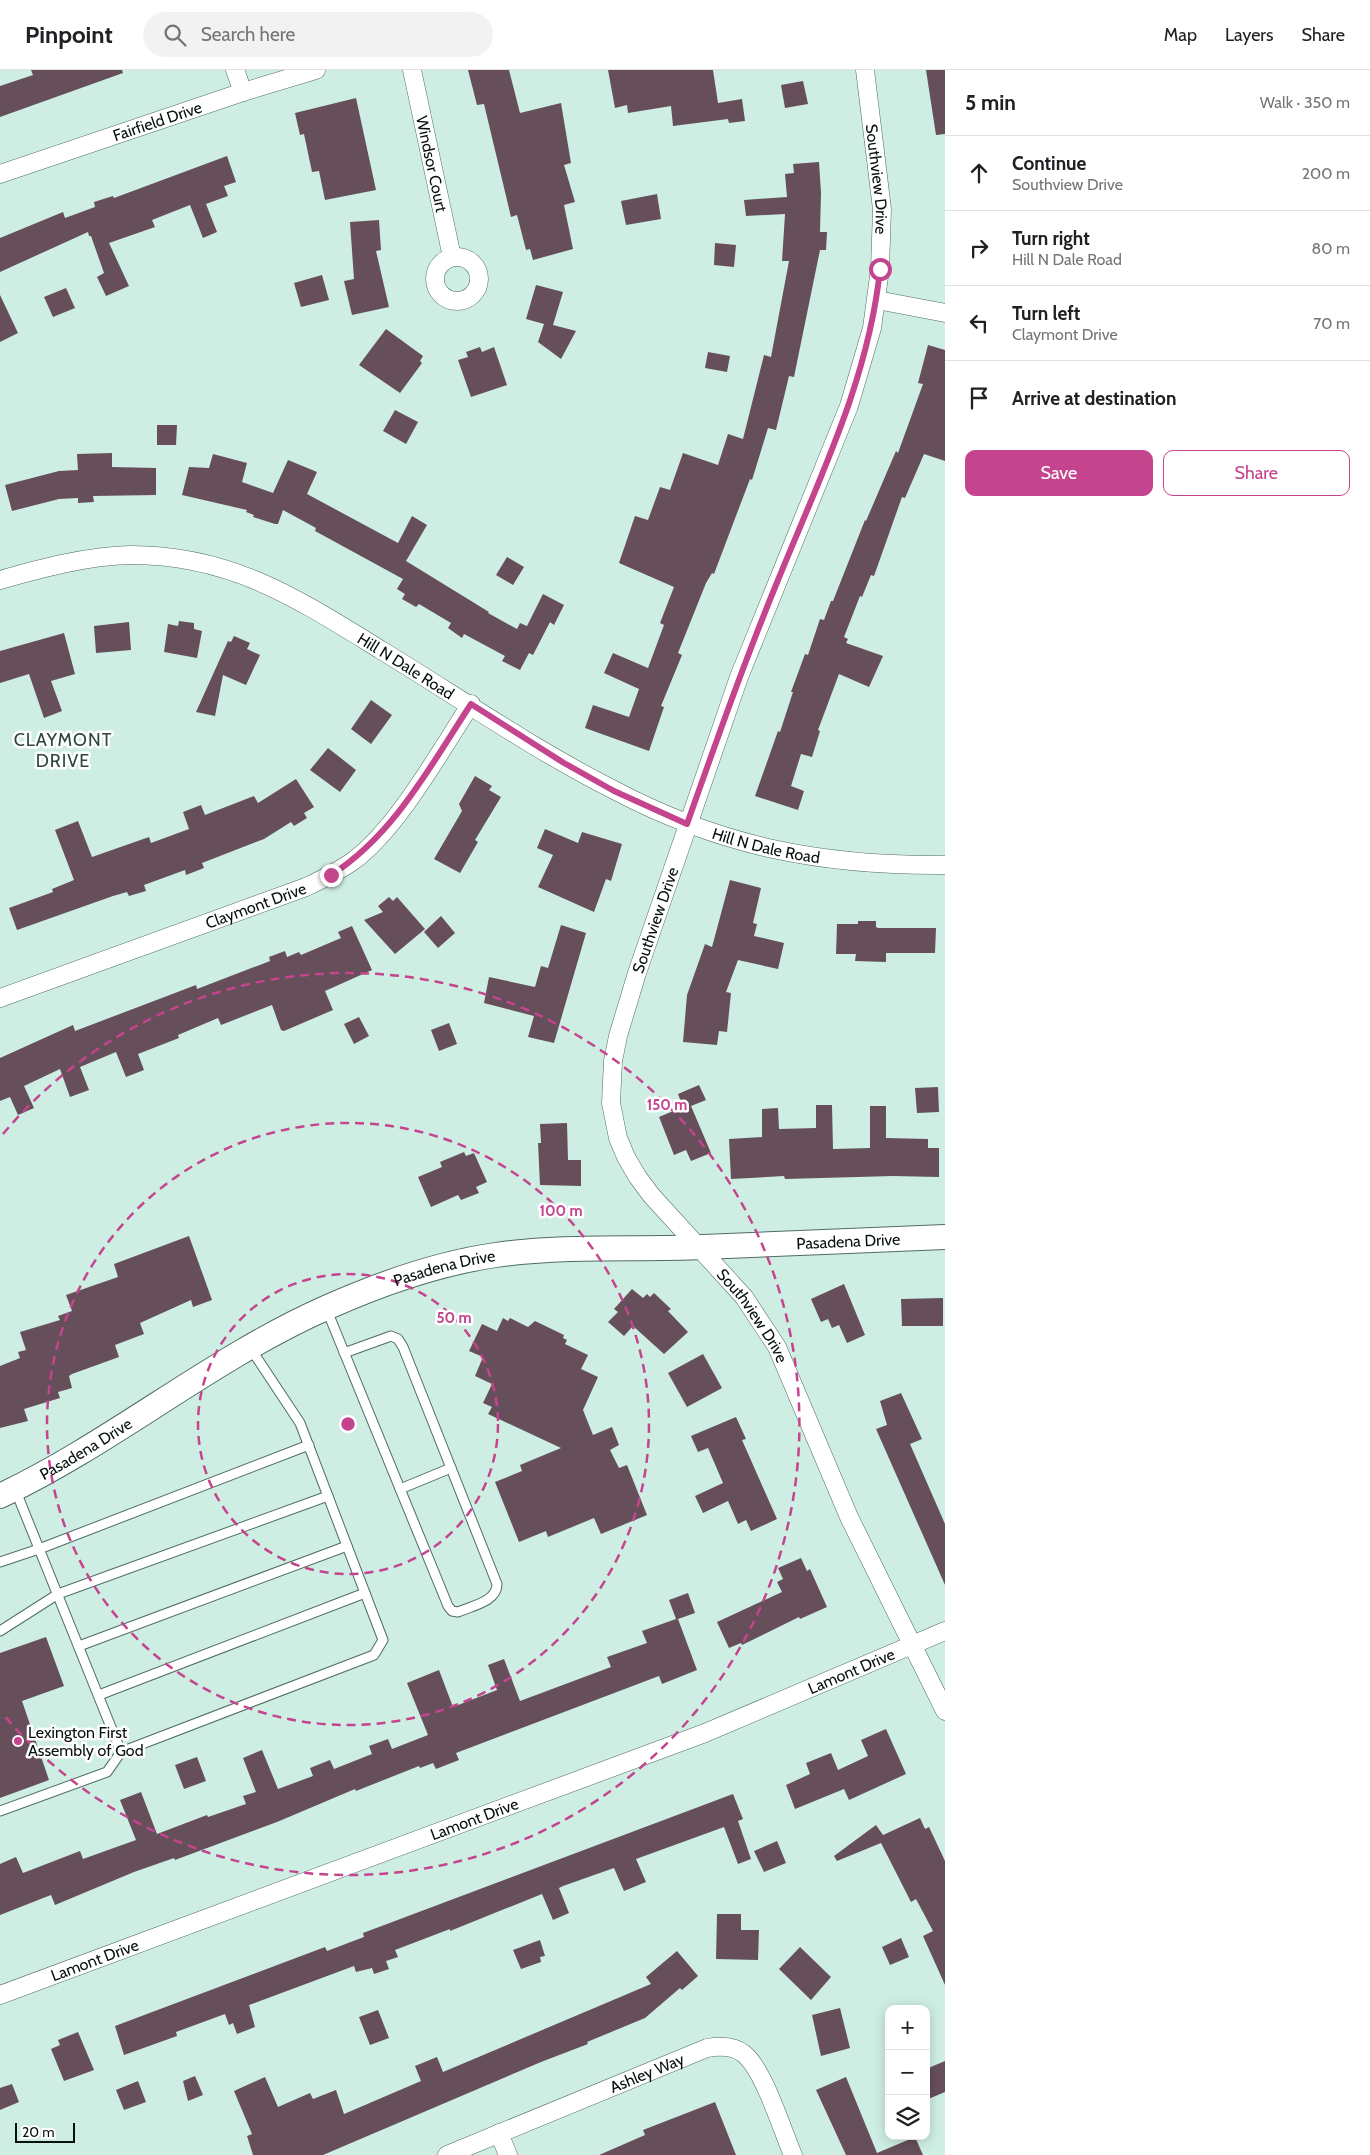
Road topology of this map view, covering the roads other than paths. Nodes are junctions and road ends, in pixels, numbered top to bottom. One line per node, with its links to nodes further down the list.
1 (235, 70): 5 (street)
2 (316, 70): 5 (street, Fairfield Drive)
3 (412, 70): 7 (street, Windsor Court)
4 (865, 70): 8 (street, Southview Drive)
5 (243, 92): 6 (street, Fairfield Drive)
6 (0, 174)
7 (452, 257)
8 (877, 300): 9 (street); 12 (street, Southview Drive)
9 (945, 313)
10 (0, 580): 11 (street, Hill N Dale Road)
11 (471, 704): 12 (street, Hill N Dale Road); 14 (street, Claymont Drive)
12 (687, 824): 13 (street, Hill N Dale Road); 16 (street, Southview Drive)
13 (945, 865)
14 (0, 998)
15 (945, 1237): 16 (street, Pasadena Drive)
16 (701, 1247): 17 (street, Pasadena Drive); 32 (street, Southview Drive)
17 (325, 1308): 18 (street, Pasadena Drive); 19 (lane)
18 (250, 1347): 20 (lane); 23 (street, Pasadena Drive)
19 (344, 1353): 21 (lane); 22 (lane)
20 (309, 1445): 24 (lane); 26 (lane)
21 (451, 1468): 22 (lane); 22 (lane)
22 (400, 1489)
23 (7, 1493): 26 (lane)
24 (328, 1496): 25 (lane); 29 (lane)
25 (347, 1546): 28 (lane); 33 (lane)
26 (39, 1549): 27 (lane); 29 (lane)
27 (0, 1562)
28 (365, 1593): 34 (lane); 36 (lane)
29 (58, 1594): 30 (lane); 33 (lane)
30 (0, 1631)
31 (945, 1632): 32 (street, Lamont Drive)
32 (914, 1645): 35 (street, Southview Drive); 38 (street, Lamont Drive)
33 (78, 1646): 34 (lane)
34 (98, 1695): 36 (lane)
35 (945, 1711)
36 (121, 1752): 37 (lane)
37 (0, 1811)
38 (0, 1996)
39 (499, 2133): 40 (street, Ashley Way); 41 (street); 42 (street, Ashley Way)
40 (447, 2155)
41 (508, 2155)
42 (792, 2155)

